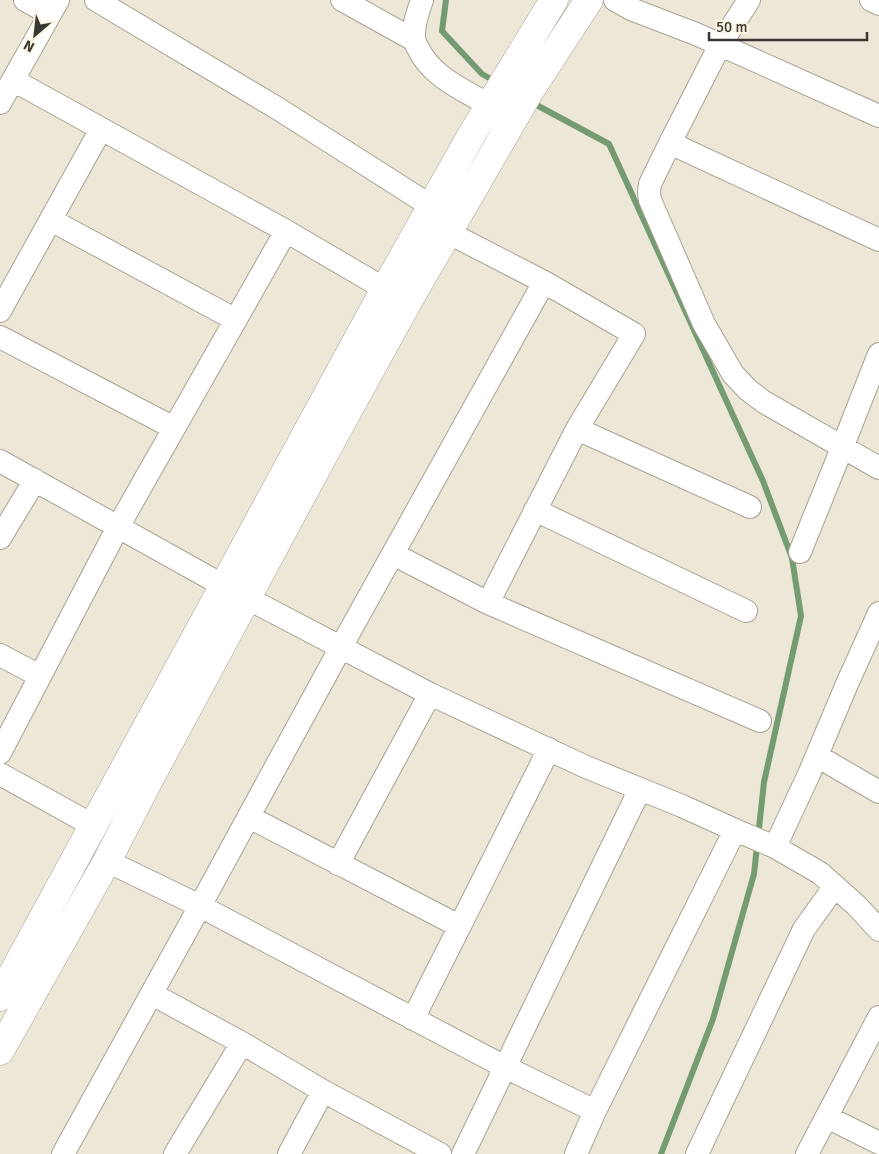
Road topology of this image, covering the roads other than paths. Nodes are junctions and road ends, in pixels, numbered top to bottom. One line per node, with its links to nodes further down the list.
1 (25, 0): 9 (street)
2 (96, 0): 18 (street)
3 (342, 0): 10 (street)
4 (422, 0): 10 (street)
5 (554, 0): 13 (street)
6 (589, 0): 21 (street)
7 (615, 0): 11 (street)
8 (750, 0): 11 (street)
9 (54, 7): 12 (street)
10 (414, 40): 13 (street)
11 (720, 45): 15 (street); 17 (street)
12 (13, 80): 14 (street); 16 (street)
13 (498, 92): 18 (street)
14 (0, 104)
15 (879, 116)
16 (100, 129): 19 (street); 20 (street)
17 (670, 143): 22 (street); 31 (street)
18 (432, 206): 24 (street)
19 (51, 220): 25 (street); 26 (street)
20 (286, 231): 24 (street); 26 (street)
21 (448, 233): 23 (street); 41 (street)
22 (879, 240)
23 (544, 282): 30 (street); 40 (street)
24 (385, 289): 41 (street)
25 (0, 311)
26 (236, 320): 29 (street)
27 (0, 338): 29 (street)
28 (879, 354): 31 (street)
29 (174, 428): 37 (street)
30 (577, 429): 35 (street); 36 (street)
31 (842, 448): 33 (street); 39 (street)
32 (0, 461): 34 (street)
33 (879, 468)
34 (35, 480): 37 (street); 38 (street)
35 (750, 507)
36 (535, 510): 42 (street); 43 (street)
37 (118, 527): 41 (street); 47 (street)
38 (0, 538)
39 (800, 552)
40 (393, 554): 42 (street); 45 (street)
41 (236, 592): 45 (street); 57 (street); 59 (street)
42 (488, 603): 49 (street)
43 (746, 611)
44 (879, 613): 52 (street)
45 (341, 647): 48 (street); 56 (street)
46 (0, 654): 47 (street)
47 (40, 676): 51 (street)
48 (430, 694): 50 (street); 60 (street)
49 (760, 721)
50 (549, 749): 54 (street); 63 (street)
51 (0, 753)
52 (817, 756): 55 (street); 58 (street)
53 (0, 774): 57 (street)
54 (640, 789): 58 (street); 71 (street)
55 (879, 792)
56 (249, 818): 60 (street); 62 (street)
57 (94, 826): 66 (street)
58 (754, 838): 61 (street); 73 (street)
59 (106, 861): 62 (street); 70 (street)
60 (338, 864): 63 (street)
61 (835, 886): 64 (street); 82 (street)
62 (200, 906): 65 (street); 68 (street)
63 (459, 926): 68 (street)
64 (879, 930)
65 (152, 994): 69 (street); 77 (street)
66 (0, 997)
67 (879, 1017): 74 (street)
68 (412, 1019): 71 (street)
69 (242, 1043): 72 (street); 76 (street)
70 (0, 1052)
71 (505, 1068): 73 (street); 80 (street)
72 (324, 1091): 78 (street); 79 (street)
73 (596, 1111): 81 (street)
74 (827, 1117): 75 (street); 83 (street)
75 (879, 1143)
76 (181, 1152)
77 (63, 1154)
78 (289, 1154)
79 (440, 1154)
80 (463, 1154)
81 (576, 1154)
82 (697, 1154)
83 (807, 1154)

